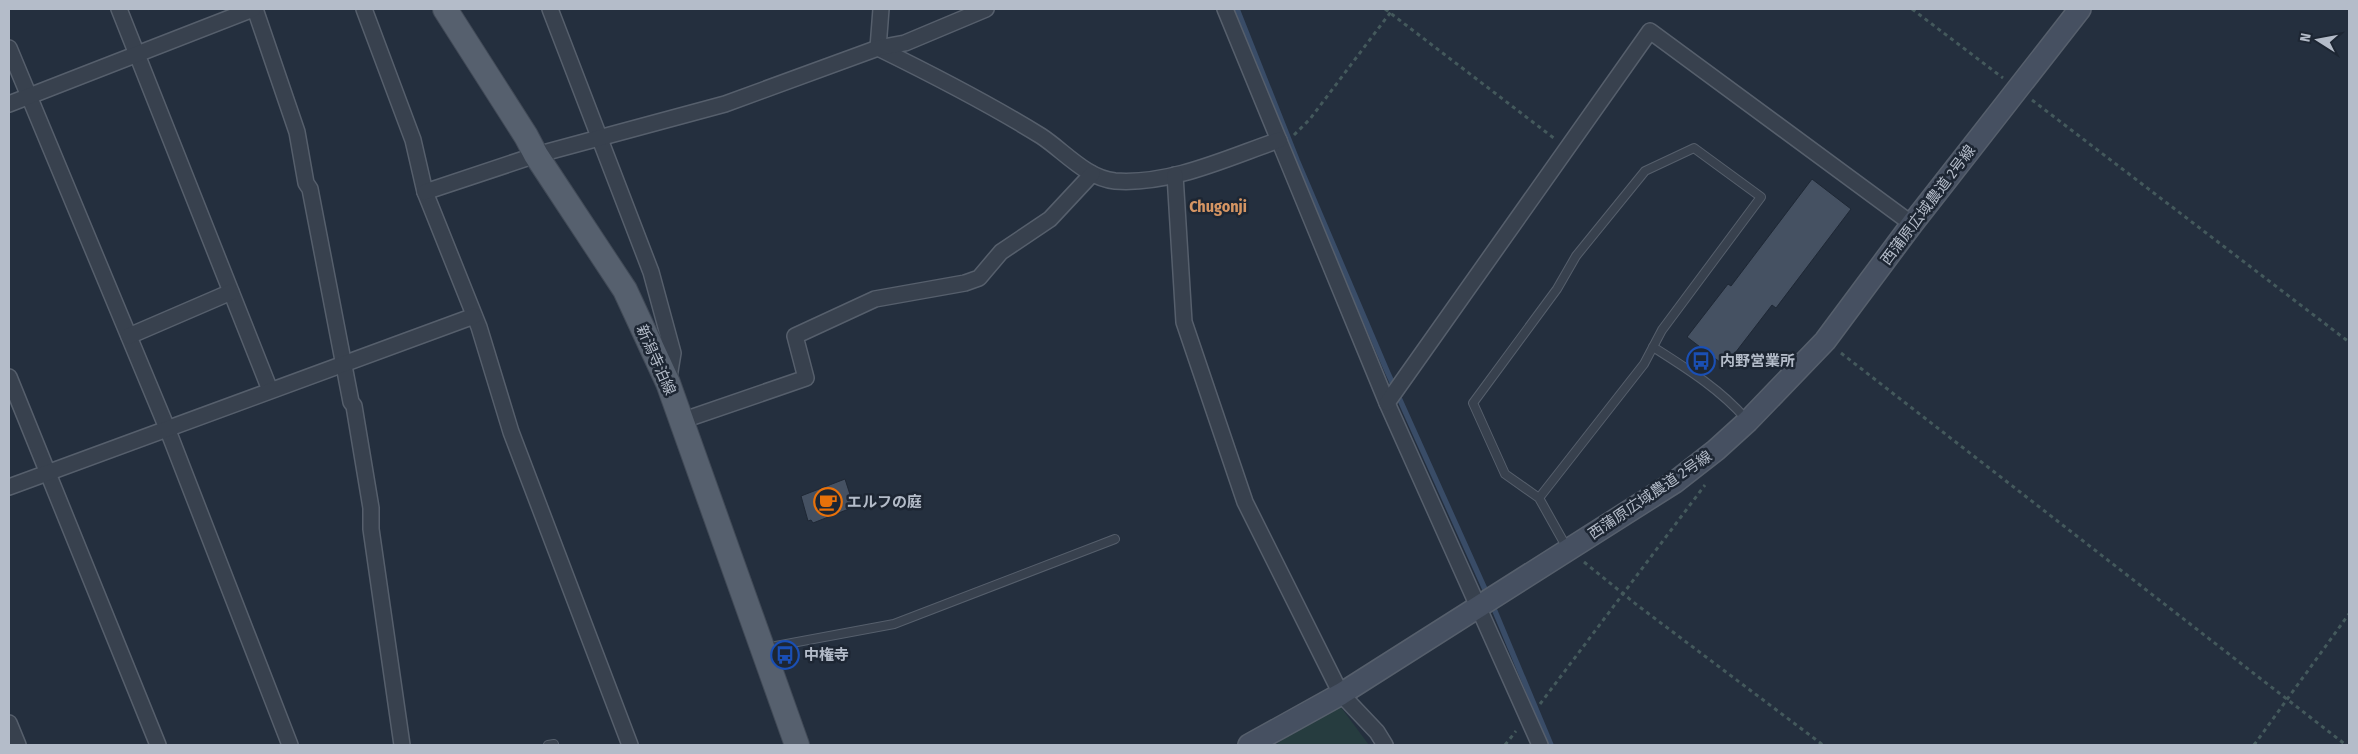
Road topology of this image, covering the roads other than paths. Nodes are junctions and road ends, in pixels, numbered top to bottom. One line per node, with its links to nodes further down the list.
1 (119, 9): 12 (street)
2 (254, 9): 12 (street); 26 (street)
3 (364, 9): 20 (street)
4 (445, 9): 17 (main road, 新潟寺泊線)
5 (550, 9): 15 (street)
6 (881, 9): 11 (street)
7 (986, 9): 11 (street)
8 (1225, 9): 16 (street)
9 (2080, 9): 21 (street, 西蒲原広域農道 2号線)
10 (9, 48): 13 (street)
11 (878, 48): 15 (street); 18 (street)
12 (137, 54): 13 (street); 22 (street)
13 (28, 96): 14 (street); 24 (street)
14 (9, 104)
15 (600, 138): 17 (street); 28 (street)
16 (1279, 140): 19 (street); 30 (street)
17 (536, 155): 20 (street); 28 (main road, 新潟寺泊線)
18 (1092, 174): 19 (street); 31 (street)
19 (1175, 176): 41 (street)
20 (425, 192): 23 (street)
21 (1912, 224): 30 (street); 32 (street, 西蒲原広域農道 2号線)
22 (231, 292): 24 (street); 29 (street)
23 (474, 316): 26 (street); 47 (street)
24 (128, 336): 33 (street)
25 (1653, 346): 32 (lane); 36 (lane); 36 (lane)
26 (345, 363): 29 (street); 46 (street)
27 (9, 377): 34 (street)
28 (668, 383): 31 (main road, 新潟寺泊線)
29 (270, 390): 33 (street)
30 (1387, 402): 39 (street)
31 (682, 421): 40 (main road, 新潟寺泊線)
32 (1748, 421): 38 (street, 西蒲原広域農道 2号線)
33 (167, 428): 34 (street); 45 (street)
34 (47, 472): 35 (street); 44 (street)
35 (9, 487)
36 (1539, 498): 38 (lane)
37 (1115, 539): 40 (lane)
38 (1568, 549): 39 (street, 西蒲原広域農道 2号線)
39 (1478, 606): 41 (street, 西蒲原広域農道 2号線); 51 (street)
40 (763, 649): 48 (main road, 新潟寺泊線)
41 (1341, 694): 49 (street, 西蒲原広域農道 2号線); 50 (street)
42 (9, 723): 43 (street)
43 (18, 745)
44 (158, 745)
45 (290, 745)
46 (402, 745)
47 (630, 745)
48 (797, 745)
49 (1249, 745)
50 (1385, 745)
51 (1540, 745)

